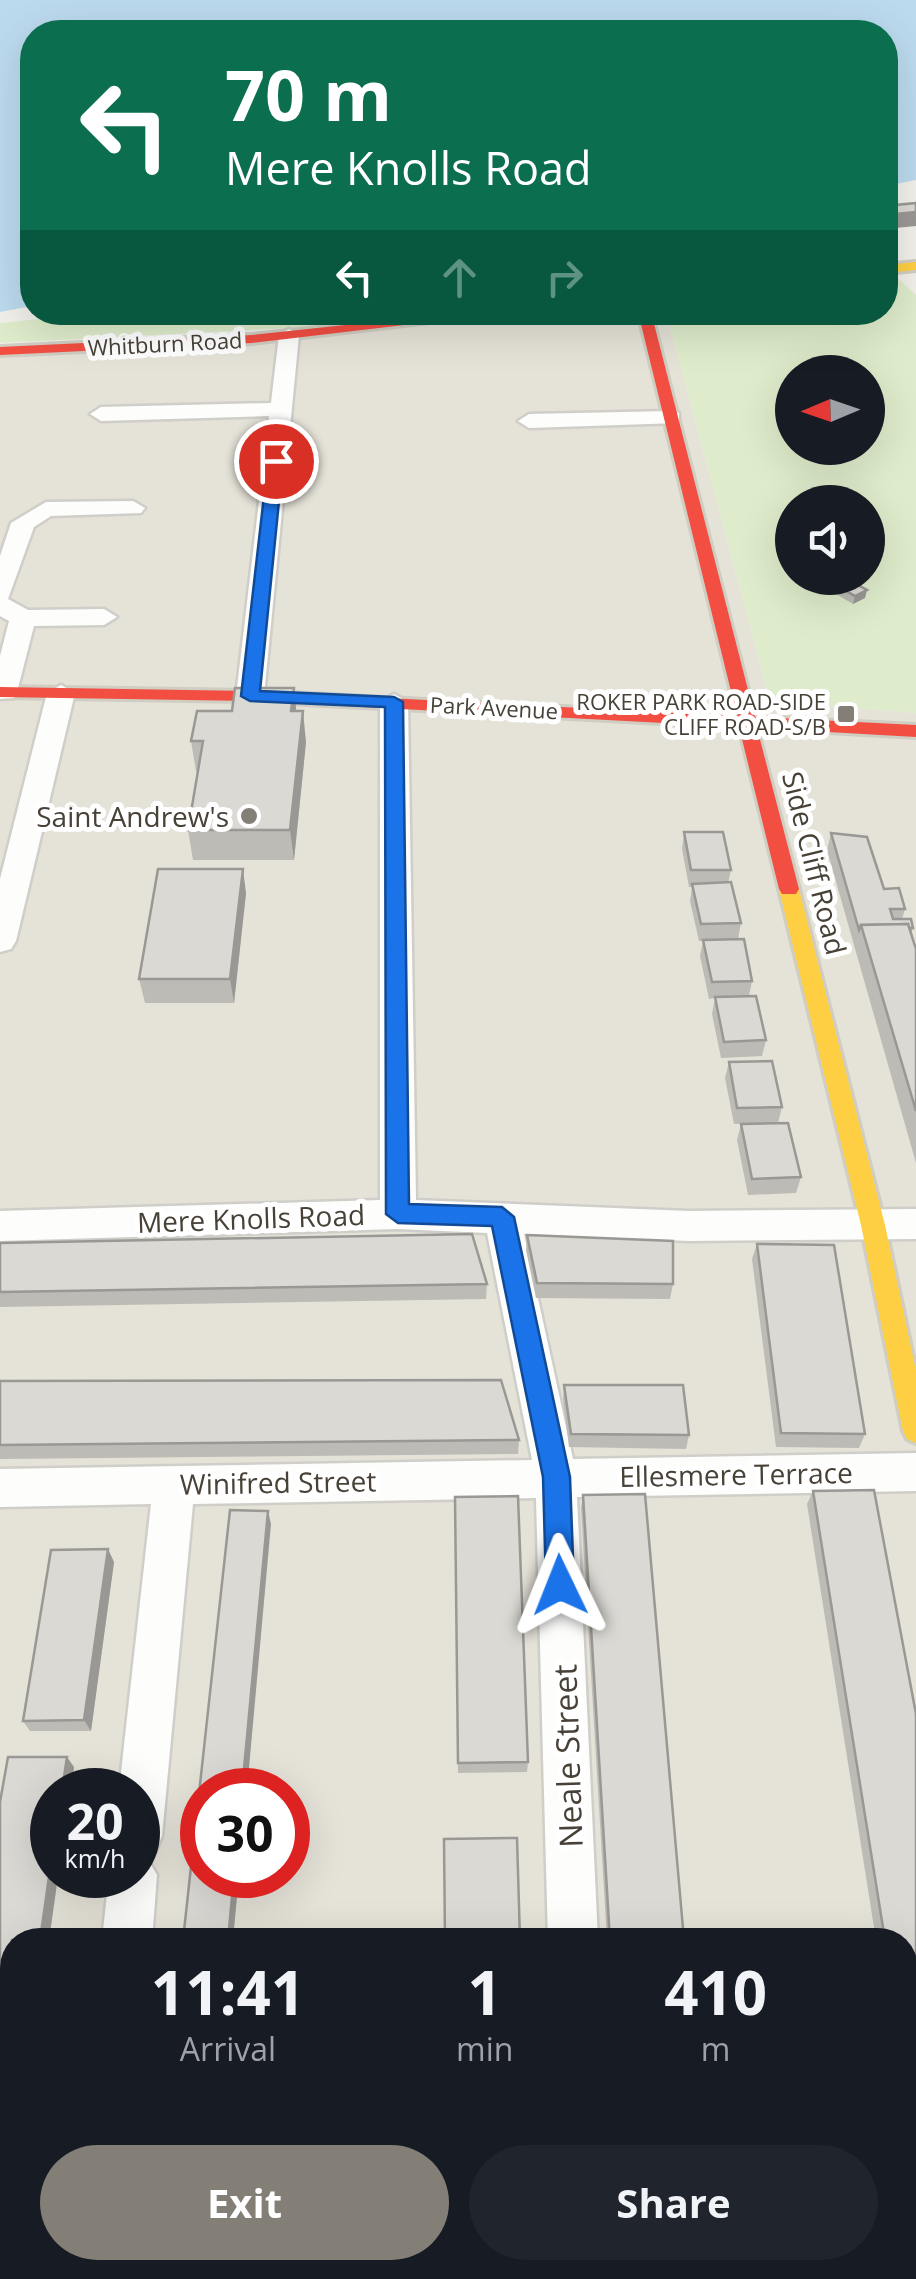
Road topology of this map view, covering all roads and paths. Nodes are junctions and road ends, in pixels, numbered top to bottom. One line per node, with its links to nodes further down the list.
1 (384, 325): 3 (street, Whitburn Road)
2 (647, 325): 7 (street, Side Cliff Road)
3 (289, 335): 4 (street, Whitburn Road); 5 (street)
4 (0, 352)
5 (282, 409): 6 (street); 15 (street)
6 (102, 414)
7 (671, 418): 8 (street); 17 (street, Side Cliff Road)
8 (529, 421)
9 (133, 508): 10 (street)
10 (0, 594)
11 (11, 611): 12 (street); 13 (street)
12 (104, 617)
13 (2, 692): 14 (street, Park Avenue)
14 (61, 692): 15 (street, Park Avenue); 19 (street)
15 (250, 696): 16 (street, Park Avenue)
16 (394, 702): 17 (street, Park Avenue); 21 (street)
17 (748, 719): 18 (street, Park Avenue); 24 (street, Side Cliff Road)
18 (916, 731)
19 (8, 880): 20 (street)
20 (0, 941)
21 (398, 1214): 22 (street, Mere Knolls Road); 25 (street, Mere Knolls Road)
22 (502, 1217): 24 (street, Mere Knolls Road); 28 (street, Neale Street)
23 (916, 1224): 24 (street)
24 (873, 1225): 26 (street, Side Cliff Road)
25 (0, 1226)
26 (916, 1431)
27 (916, 1472): 28 (street, Ellesmere Terrace)
28 (556, 1477): 29 (street, Winifred Street); 34 (street, Neale Street)
29 (174, 1484): 30 (street, Winifred Street); 31 (street)
30 (0, 1488)
31 (145, 1768)
32 (131, 1898): 33 (street)
33 (127, 1928)
34 (574, 1928)

